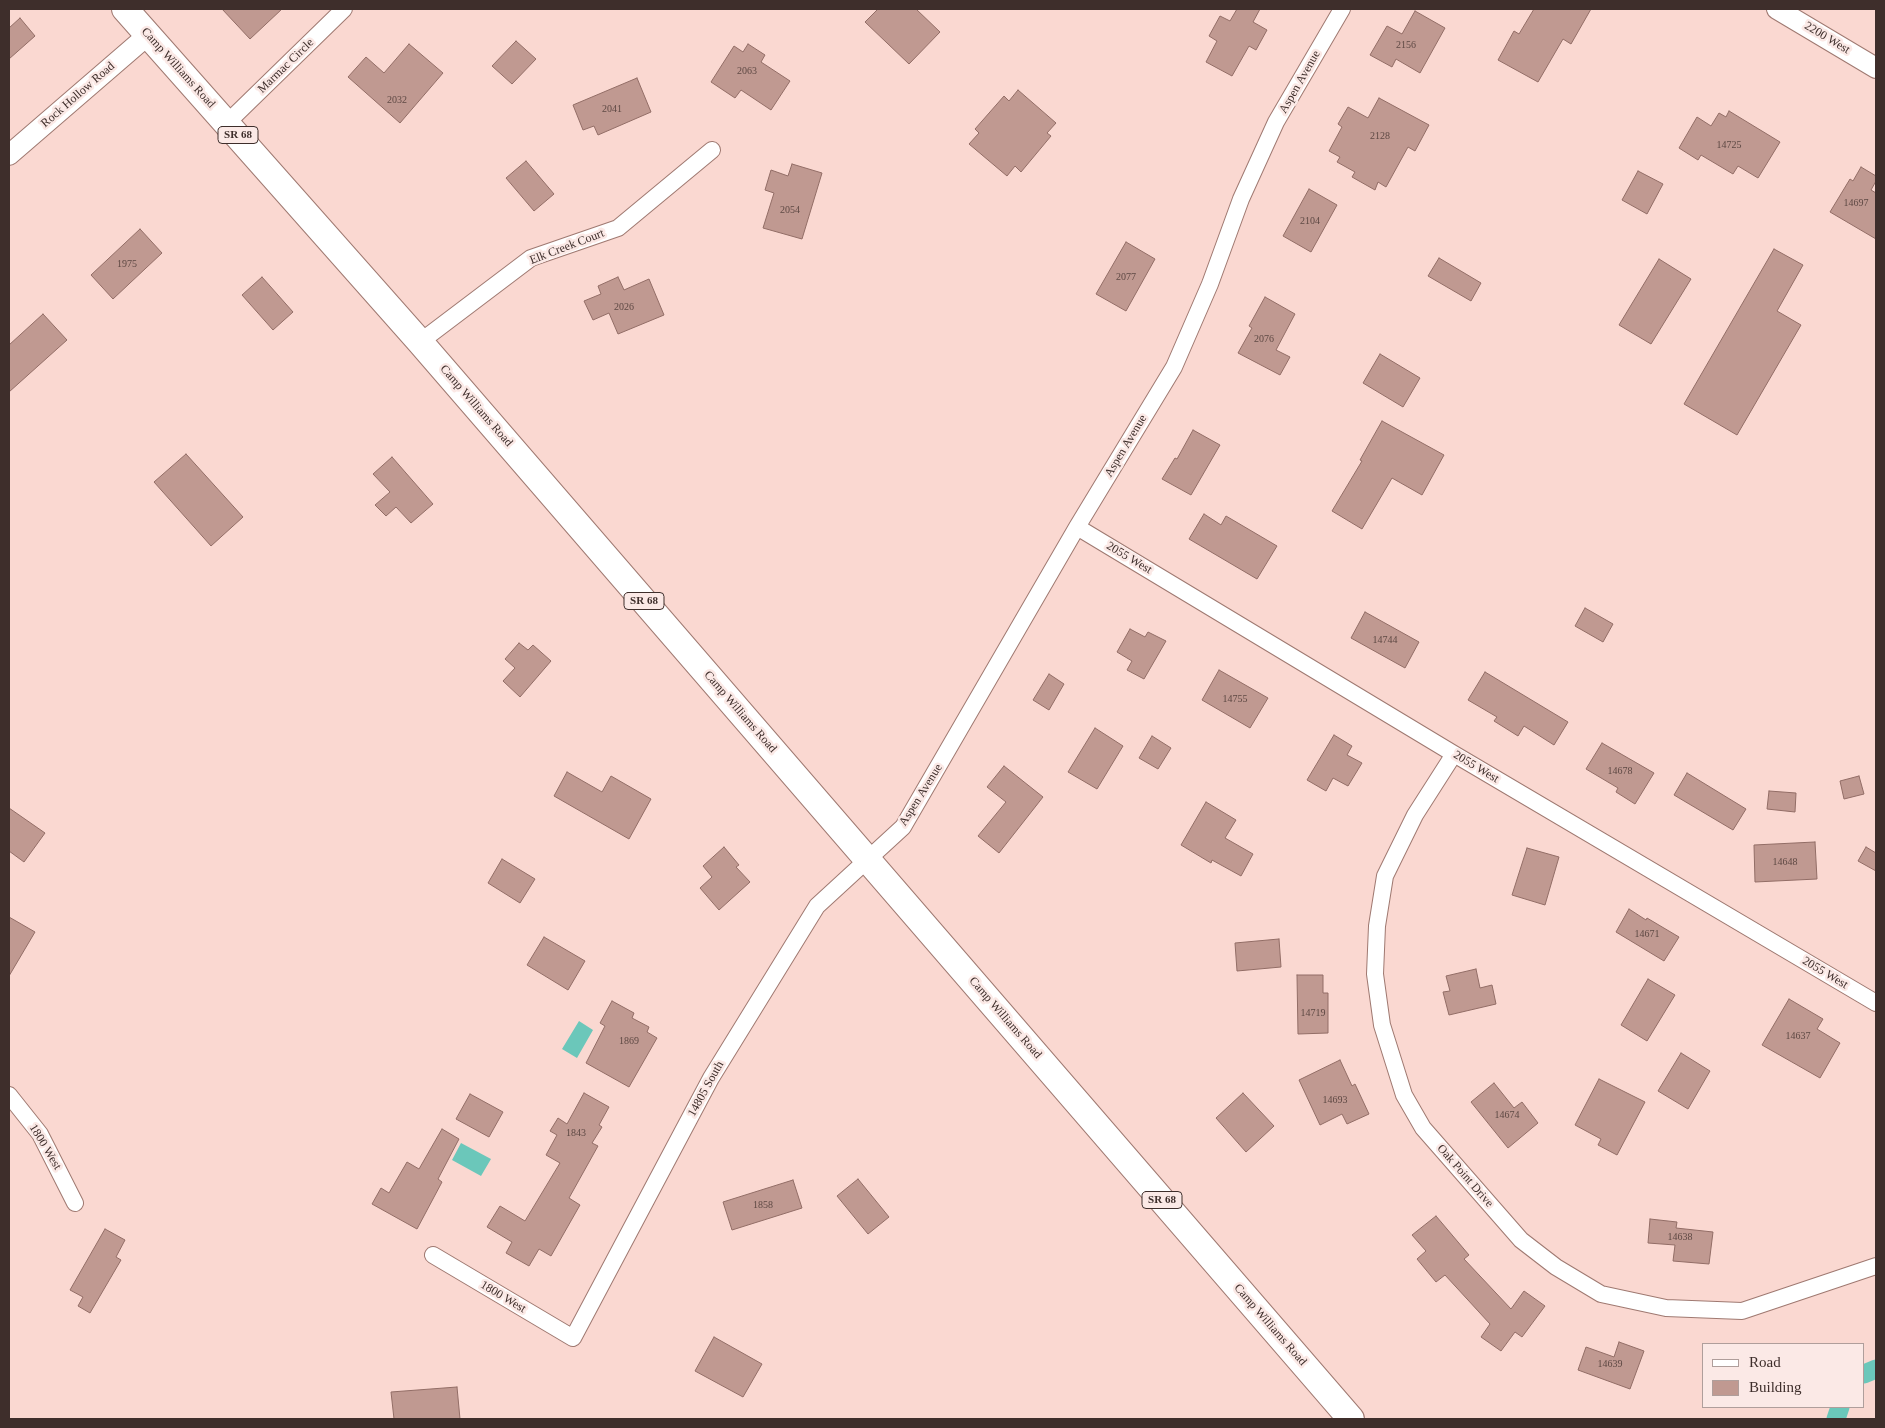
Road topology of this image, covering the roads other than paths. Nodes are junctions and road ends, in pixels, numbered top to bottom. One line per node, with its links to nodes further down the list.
1 (125, 9): 5 (main road, Camp Williams Road / SR 68)
2 (344, 9): 7 (street, Marmac Circle)
3 (1342, 9): 11 (street, Aspen Avenue)
4 (1777, 9): 6 (street, 2200 West)
5 (148, 34): 7 (main road, Camp Williams Road / SR 68); 9 (street, Rock Hollow Road)
6 (1876, 68)
7 (228, 123): 10 (main road, Camp Williams Road / SR 68)
8 (712, 150): 10 (street, Elk Creek Court)
9 (9, 155)
10 (420, 342): 13 (main road, Camp Williams Road / SR 68)
11 (1077, 527): 12 (street, 2055 West); 13 (street, Aspen Avenue)
12 (1454, 754): 14 (street, 2055 West); 18 (street, Oak Point Drive)
13 (868, 859): 19 (street, 14805 South); 20 (main road, Camp Williams Road / SR 68)
14 (1876, 1003)
15 (9, 1095): 16 (street, 1800 West)
16 (75, 1203)
17 (433, 1255): 19 (street, 1800 West)
18 (1876, 1266)
19 (573, 1338)
20 (1352, 1419)

